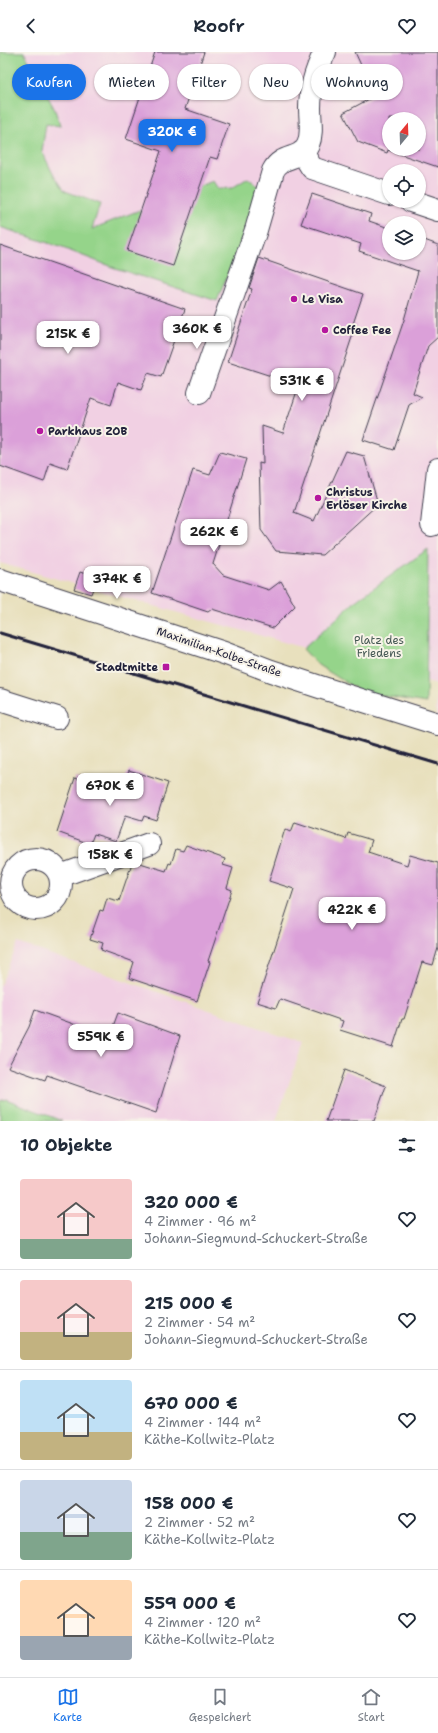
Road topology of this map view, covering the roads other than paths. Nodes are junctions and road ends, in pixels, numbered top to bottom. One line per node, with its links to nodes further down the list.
1 (325, 52): 2 (street)
2 (302, 152): 3 (street); 6 (street)
3 (382, 192)
4 (426, 206): 5 (street)
5 (438, 210)
6 (200, 393)
7 (438, 469): 8 (street)
8 (432, 525)
9 (0, 580): 12 (street, Maximilian-Kolbe-Straße)
10 (0, 700): 11 (street)
11 (57, 718)
12 (438, 724)
13 (149, 844): 14 (street)
14 (60, 876): 15 (street); 15 (street)
15 (6, 881)

